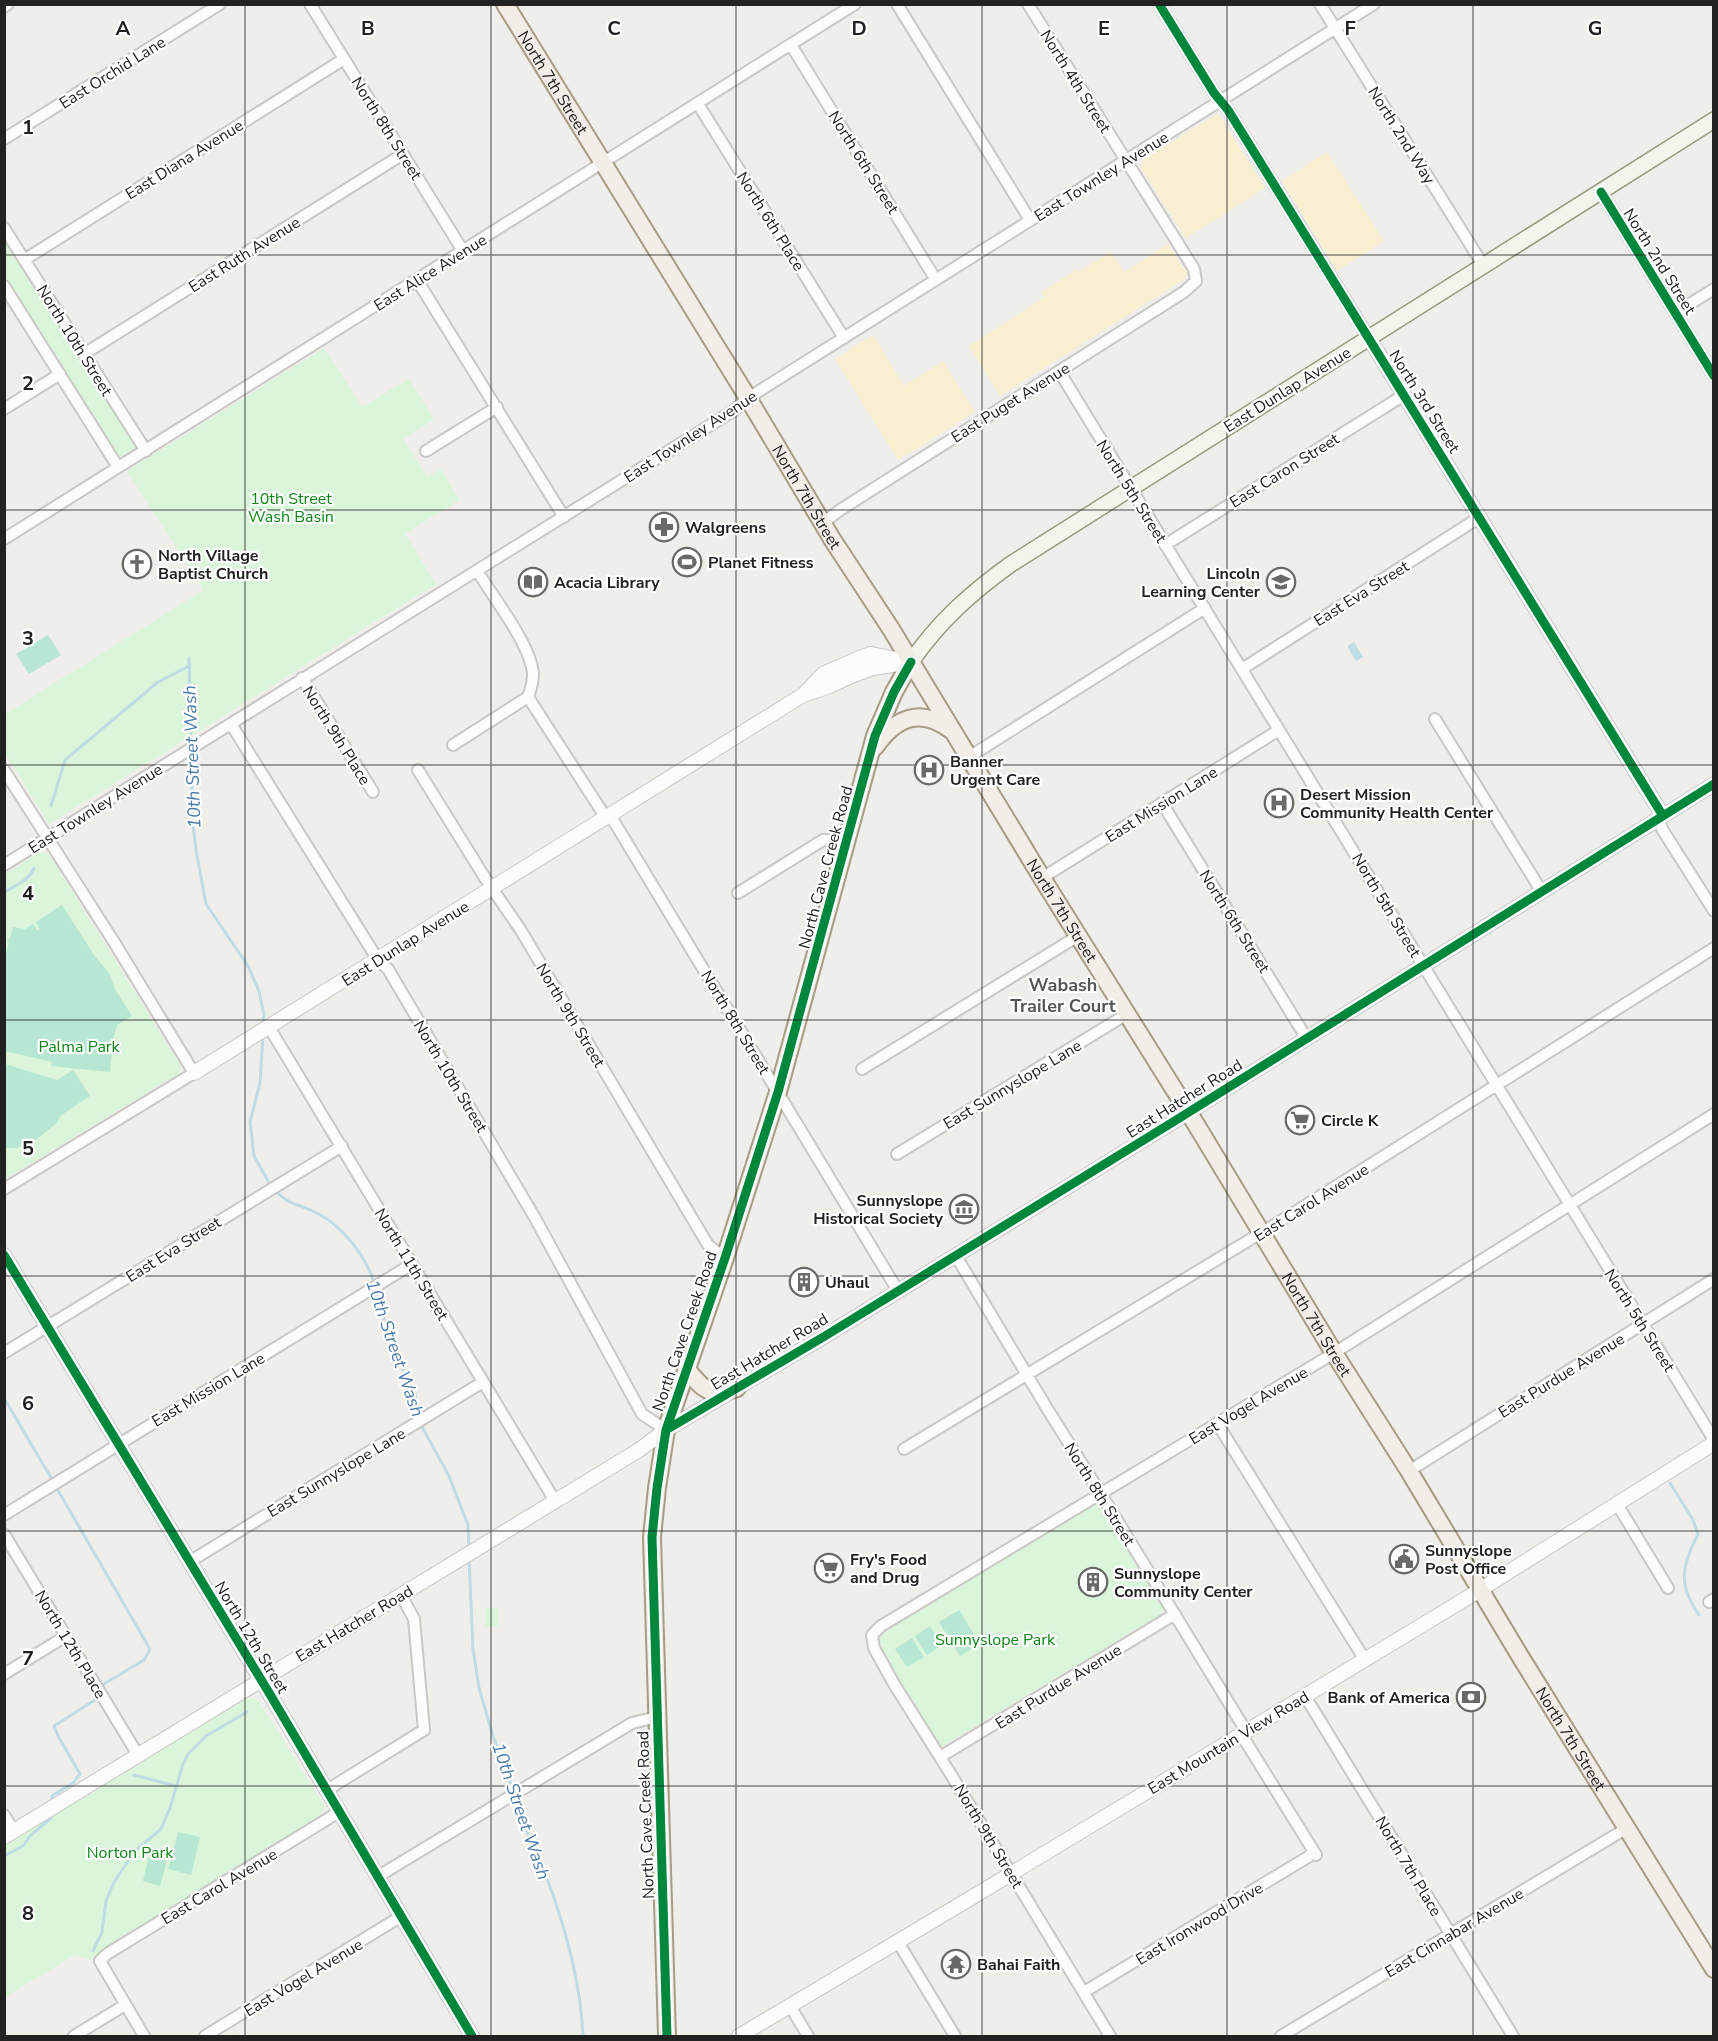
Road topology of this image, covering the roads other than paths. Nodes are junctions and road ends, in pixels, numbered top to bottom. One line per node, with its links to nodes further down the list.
1 (219, 4): 16 (street, East Orchid Lane)
2 (505, 4): 19 (main road, North 7th Street)
3 (855, 4): 11 (street, East Alice Avenue)
4 (897, 4): 21 (street)
5 (1028, 4): 18 (street, North 4th Street)
6 (1160, 4): 13 (street, North 3rd Street)
7 (1320, 4): 10 (street, North 2nd Way)
8 (1374, 4): 10 (street, East Townley Avenue)
9 (315, 6): 12 (street, North 8th Street)
10 (1336, 29): 13 (street, East Townley Avenue); 25 (street, North 2nd Way)
11 (791, 45): 14 (street, East Alice Avenue); 27 (street, North 6th Street)
12 (344, 59): 17 (street, North 8th Street); 24 (street, East Diana Avenue)
13 (1221, 101): 18 (street, East Townley Avenue); 33 (street, North 3rd Street)
14 (698, 104): 19 (street, East Alice Avenue); 32 (street, North 6th Place)
15 (1713, 120): 20 (main road, East Dunlap Avenue)
16 (4, 139)
17 (403, 154): 23 (street, North 8th Street); 34 (street, East Ruth Avenue)
18 (1125, 160): 21 (street, East Townley Avenue); 28 (street, North 4th Street)
19 (602, 164): 23 (street, East Alice Avenue); 39 (main road, North 7th Street)
20 (1601, 192): 25 (main road, East Dunlap Avenue); 31 (street, North 2nd Street)
21 (1030, 220): 27 (street, East Townley Avenue)
22 (4, 228): 24 (street, North 10th Street)
23 (463, 251): 26 (street, East Alice Avenue)
24 (24, 260): 34 (street, North 10th Street)
25 (1483, 266): 33 (main road, East Dunlap Avenue)
26 (417, 280): 40 (street); 42 (street, East Alice Avenue)
27 (936, 280): 32 (street, East Townley Avenue)
28 (1196, 281): 35 (street, East Puget Avenue)
29 (4, 286): 36 (street, North 10th Street)
30 (1713, 289): 31 (street)
31 (1675, 314): 37 (street, North 2nd Street)
32 (844, 338): 39 (street, East Townley Avenue)
33 (1368, 338): 38 (street, North 3rd Street); 45 (main road, East Dunlap Avenue)
34 (84, 354): 42 (street, North 10th Street)
35 (1059, 371): 45 (street, North 5th Street); 48 (street, East Puget Avenue)
36 (60, 374): 41 (street); 44 (street, North 10th Street)
37 (1713, 376)
38 (1404, 395): 47 (street, North 3rd Street); 50 (street, East Caron Street)
39 (748, 398): 46 (street, East Townley Avenue); 48 (main road, North 7th Street)
40 (497, 407): 43 (street); 46 (street)
41 (4, 409)
42 (146, 451): 44 (street, East Alice Avenue)
43 (426, 451)
44 (118, 468): 49 (street, East Alice Avenue)
45 (1130, 488): 50 (street, North 5th Street); 53 (main road, East Dunlap Avenue)
46 (564, 517): 51 (street, East Townley Avenue)
47 (1480, 517): 54 (street, East Eva Street); 70 (street, North 3rd Street)
48 (823, 523): 53 (main road, North 7th Street)
49 (4, 539)
50 (1165, 545): 52 (street, North 5th Street)
51 (478, 572): 55 (street, East Townley Avenue); 56 (street)
52 (1205, 608): 54 (street, North 5th Street); 63 (street)
53 (911, 662): 60 (main road, North 7th Street); 62 (main road, North Cave Creek Road); 69 (street, East Dunlap Avenue)
54 (1242, 669): 59 (street, North 5th Street)
55 (302, 678): 58 (street, East Townley Avenue); 67 (street, North 9th Place)
56 (528, 697): 61 (street); 69 (street, North 8th Street)
57 (1435, 719): 77 (street)
58 (231, 724): 71 (street, East Townley Avenue); 81 (street, North 10th Street)
59 (1279, 730): 68 (street, East Mission Lane); 82 (street, North 5th Street)
60 (956, 734): 62 (main road); 63 (main road, North 7th Street)
61 (453, 745)
62 (870, 755): 72 (main road, North Cave Creek Road)
63 (969, 757): 74 (main road, North 7th Street)
64 (4, 770): 71 (street)
65 (418, 770): 75 (street, North 9th Street)
66 (1713, 784): 70 (street, East Hatcher Road)
67 (373, 792)
68 (1162, 803): 74 (street, East Mission Lane); 85 (street, North 6th Street)
69 (608, 816): 75 (street, East Dunlap Avenue); 89 (street, North 8th Street)
70 (1661, 817): 77 (street, East Hatcher Road); 78 (street, North 3rd Street)
71 (48, 837): 73 (street, East Townley Avenue); 87 (street)
72 (848, 841): 76 (street); 89 (main road, North Cave Creek Road)
73 (4, 865)
74 (1042, 878): 79 (main road, North 7th Street)
75 (493, 888): 81 (street, East Dunlap Avenue); 99 (street, North 9th Street)
76 (738, 892)
77 (1542, 892): 82 (street, East Hatcher Road)
78 (1713, 911)
79 (1078, 936): 83 (main road, North 7th Street); 86 (street)
80 (1713, 948): 88 (street, East Carol Avenue)
81 (378, 960): 84 (street, East Dunlap Avenue); 112 (street, North 10th Street)
82 (1424, 966): 85 (street, East Hatcher Road); 88 (street, North 5th Street)
83 (1127, 1014): 90 (main road, North 7th Street); 93 (street, East Sunnyslope Lane)
84 (269, 1027): 87 (street, East Dunlap Avenue); 92 (street, North 11th Street)
85 (1307, 1039): 90 (street, East Hatcher Road)
86 (862, 1069)
87 (194, 1073): 94 (street, East Dunlap Avenue)
88 (1498, 1085): 95 (street, North 5th Street); 96 (street, East Carol Avenue)
89 (778, 1092): 99 (main road, North Cave Creek Road); 102 (street, North 8th Street)
90 (1189, 1113): 96 (main road, North 7th Street); 98 (street, East Hatcher Road)
91 (1713, 1114): 95 (street, East Vogel Avenue)
92 (342, 1146): 100 (street, North 11th Street); 104 (street, East Eva Street)
93 (897, 1154)
94 (4, 1189)
95 (1569, 1207): 103 (street, North 5th Street); 106 (street, East Vogel Avenue)
96 (1262, 1232): 106 (main road, North 7th Street); 108 (street, East Carol Avenue)
97 (4, 1255): 104 (street, North 12th Street)
98 (956, 1256): 102 (street, East Hatcher Road); 108 (street, North 8th Street)
99 (725, 1258): 107 (main road, North Cave Creek Road)
100 (412, 1264): 109 (street, North 11th Street); 114 (street, East Mission Lane)
101 (1713, 1279): 103 (street, East Purdue Avenue)
102 (898, 1291): 110 (street, East Hatcher Road)
103 (1642, 1324): 113 (street, North 5th Street); 116 (street, East Purdue Avenue)
104 (48, 1326): 105 (street, East Eva Street); 114 (street, North 12th Street)
105 (4, 1353)
106 (1334, 1353): 111 (street, East Vogel Avenue); 116 (main road, North 7th Street)
107 (686, 1368): 110 (main road); 112 (main road, North Cave Creek Road)
108 (1027, 1375): 115 (street, East Carol Avenue); 117 (street, North 8th Street)
109 (483, 1382): 118 (street, North 11th Street); 122 (street, East Sunnyslope Lane)
110 (737, 1388): 112 (street, East Hatcher Road)
111 (1217, 1423): 117 (street, East Vogel Avenue); 129 (street)
112 (666, 1430): 118 (street, East Hatcher Road); 133 (main road, North Cave Creek Road)
113 (1713, 1441): 119 (street, East Mountain View Road)
114 (119, 1444): 120 (street, East Mission Lane); 122 (street, North 12th Street)
115 (904, 1449)
116 (1409, 1471): 124 (main road, North 7th Street)
117 (1100, 1494): 126 (street, North 8th Street); 127 (street, East Vogel Avenue)
118 (555, 1501): 125 (street, East Hatcher Road)
119 (1617, 1504): 123 (street); 124 (street, East Mountain View Road)
120 (4, 1515)
121 (4, 1534): 128 (street, North 12th Place)
122 (189, 1562): 131 (street, North 12th Street)
123 (1668, 1588)
124 (1480, 1590): 129 (street, East Mountain View Road); 140 (main road, North 7th Street)
125 (401, 1595): 131 (street, East Hatcher Road); 137 (street)
126 (1175, 1614): 134 (street, North 8th Street); 136 (street, East Purdue Avenue)
127 (872, 1635): 136 (street, North 9th Street)
128 (66, 1636): 130 (street); 135 (street, North 12th Place)
129 (1365, 1660): 132 (street, East Mountain View Road)
130 (4, 1674)
131 (261, 1680): 135 (street, East Hatcher Road); 137 (street, North 12th Street)
132 (1305, 1696): 134 (street, East Mountain View Road); 146 (street, North 7th Place)
133 (657, 1717): 144 (street); 156 (main road, North Cave Creek Road)
134 (1243, 1733): 142 (street, North 8th Street); 143 (street, East Mountain View Road)
135 (138, 1755): 141 (street, East Hatcher Road)
136 (940, 1757): 143 (street, North 9th Street)
137 (327, 1790): 138 (street, North 12th Street)
138 (339, 1812): 144 (street, North 12th Street); 150 (street, East Carol Avenue)
139 (4, 1815): 141 (street)
140 (1627, 1828): 146 (street, East Cinnabar Avenue); 148 (main road, North 7th Street)
141 (9, 1834)
142 (1315, 1853): 149 (street, East Ironwood Drive)
143 (1012, 1874): 147 (street, East Mountain View Road); 149 (street, North 9th Street)
144 (377, 1877): 145 (street, North 12th Street)
145 (400, 1917): 154 (street, East Vogel Avenue); 155 (street, North 12th Street)
146 (1451, 1935): 161 (street, East Cinnabar Avenue); 162 (street, North 7th Place)
147 (898, 1942): 151 (street, East Mountain View Road); 159 (street)
148 (1713, 1969)
149 (1083, 1992): 160 (street, North 9th Street)
150 (125, 2005): 152 (street); 153 (street)
151 (790, 2006): 157 (street, East Mountain View Road); 158 (street)
152 (74, 2037)
153 (144, 2037)
154 (205, 2037)
155 (472, 2037)
156 (667, 2037)
157 (739, 2037)
158 (808, 2037)
159 (955, 2037)
160 (1110, 2037)
161 (1281, 2037)
162 (1513, 2037)

